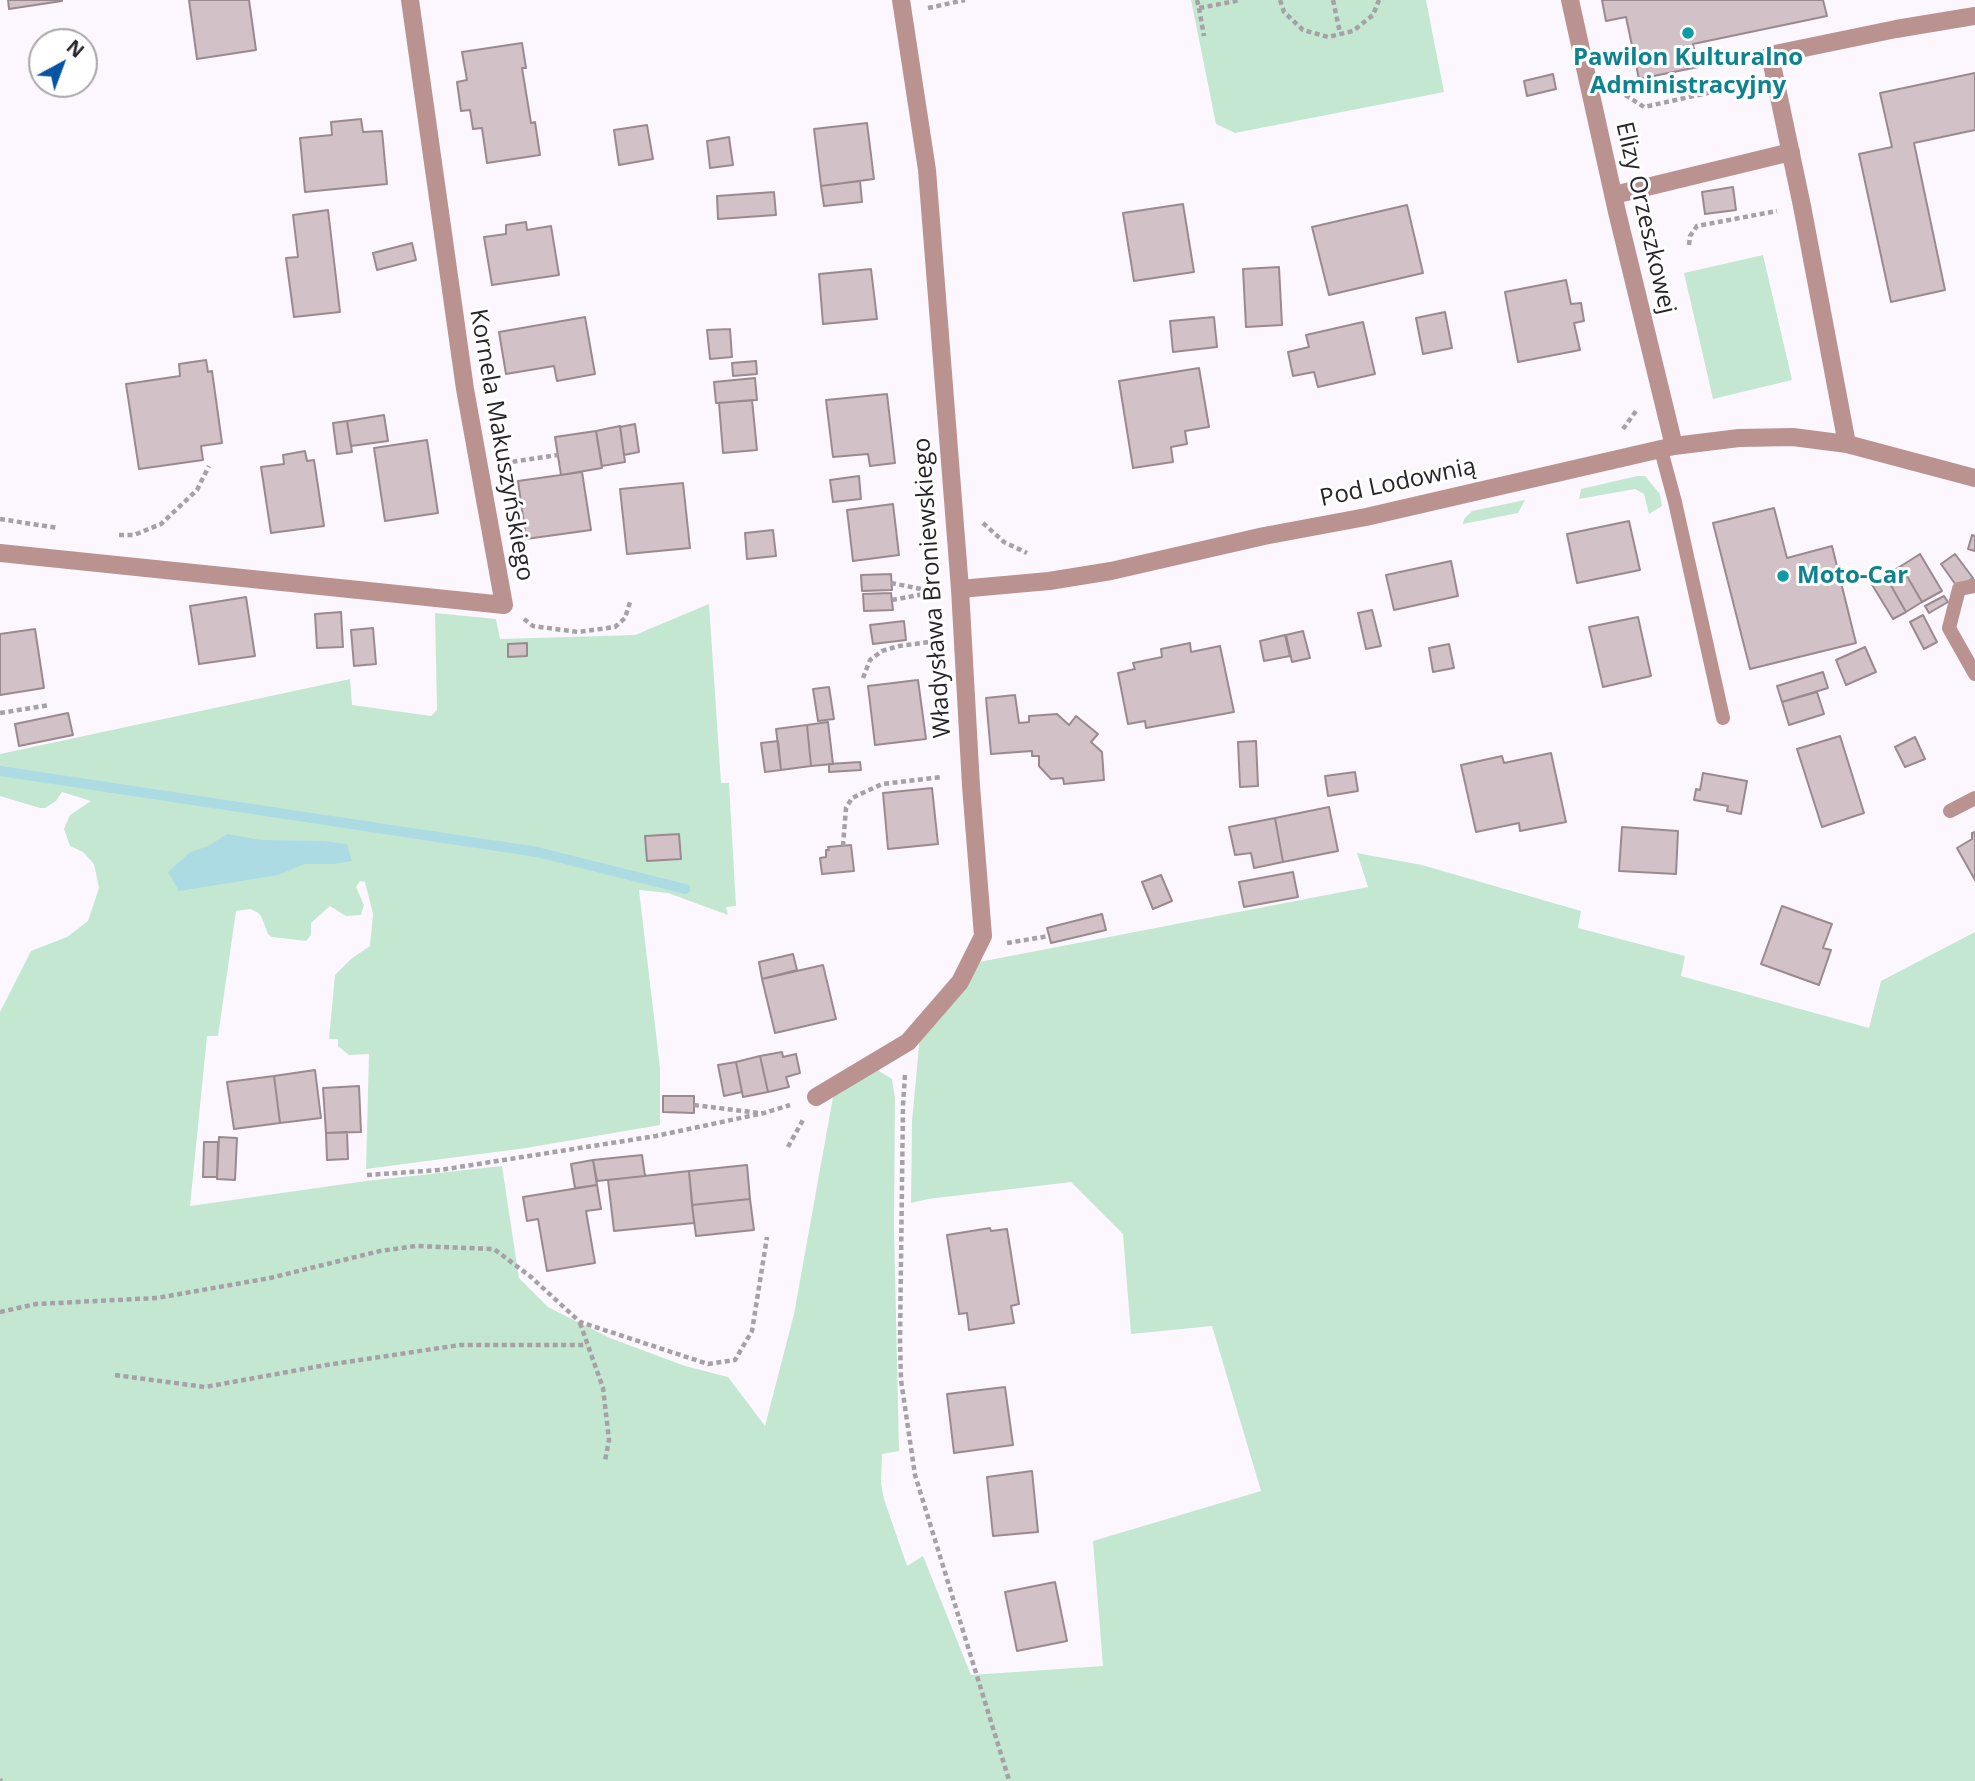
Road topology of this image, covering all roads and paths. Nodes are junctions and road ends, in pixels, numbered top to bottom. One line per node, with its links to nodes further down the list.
1 (410, 0): 26 (street, Kornela Makuszyńskiego)
2 (965, 0): 9 (path)
3 (1197, 0): 10 (path)
4 (1241, 0): 10 (path)
5 (1280, 0): 12 (path)
6 (1333, 0): 12 (path)
7 (1379, 0): 12 (path)
8 (1570, 0): 17 (street, Elizy Orzeszkowej)
9 (902, 6): 36 (street, Władysława Broniewskiego)
10 (1199, 8): 13 (path)
11 (1975, 16): 16 (street)
12 (1340, 34)
13 (1204, 36)
14 (1617, 82): 15 (path)
15 (1712, 92)
16 (1791, 152): 17 (street); 18 (street)
17 (1614, 195): 23 (street, Elizy Orzeszkowej)
18 (1802, 206): 19 (path); 22 (street)
19 (1689, 245)
20 (1639, 404): 21 (path)
21 (1619, 432)
22 (1847, 444): 23 (street, Pod Lodownią); 27 (street, Pod Lodownią)
23 (1667, 448): 36 (street, Pod Lodownią); 46 (lane)
24 (558, 455): 26 (path)
25 (209, 466): 31 (path)
26 (479, 466): 40 (street, Kornela Makuszyńskiego)
27 (1975, 478)
28 (977, 515): 33 (path)
29 (0, 519): 30 (path)
30 (66, 529)
31 (115, 535)
32 (0, 553): 40 (street, Kornela Makuszyńskiego)
33 (1032, 554)
34 (891, 583): 37 (path)
35 (1975, 586): 42 (lane)
36 (960, 591): 37 (path); 41 (street, Władysława Broniewskiego)
37 (935, 592): 38 (path)
38 (892, 600)
39 (630, 602): 40 (path)
40 (503, 605)
41 (963, 642): 43 (path); 51 (street, Władysława Broniewskiego)
42 (1975, 674)
43 (863, 678)
44 (50, 705): 45 (path)
45 (0, 713)
46 (1723, 718)
47 (942, 777): 50 (path)
48 (1975, 799): 49 (lane)
49 (1950, 811)
50 (843, 846)
51 (908, 1042): 52 (street, Władysława Broniewskiego); 63 (path)
52 (816, 1097): 54 (path); 55 (path)
53 (694, 1105): 54 (path)
54 (764, 1113): 56 (path)
55 (788, 1147)
56 (367, 1175)
57 (766, 1237): 59 (path)
58 (0, 1312): 59 (path)
59 (580, 1322): 60 (path)
60 (587, 1345): 61 (path); 62 (path)
61 (115, 1375)
62 (604, 1461)
63 (1009, 1780)

